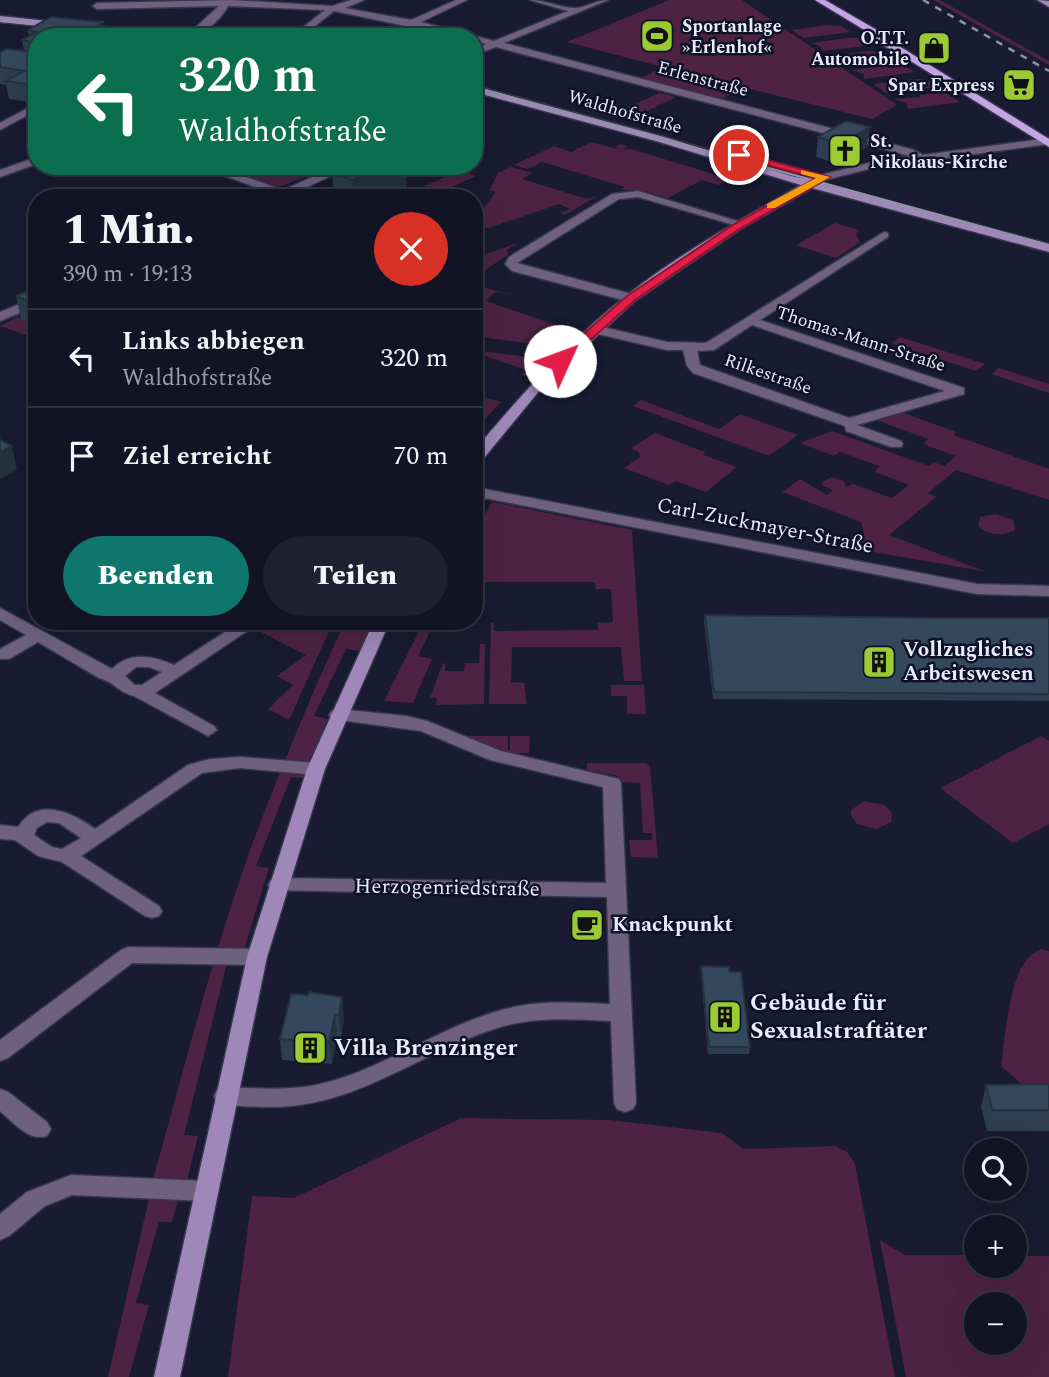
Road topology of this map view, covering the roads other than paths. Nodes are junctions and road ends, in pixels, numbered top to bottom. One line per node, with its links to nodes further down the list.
1 (360, 0): 9 (street)
2 (463, 0): 13 (street)
3 (534, 0): 11 (street)
4 (604, 0): 11 (street)
5 (819, 0): 28 (main road)
6 (1041, 0): 10 (street)
7 (226, 2): 8 (street, Erlenstraße); 9 (street, Erlenstraße); 18 (street)
8 (99, 3): 14 (street)
9 (331, 4): 13 (street, Erlenstraße); 19 (street)
10 (1049, 4)
11 (578, 11): 22 (street)
12 (0, 22): 14 (street); 15 (street)
13 (414, 22): 20 (street, Erlenstraße)
14 (86, 23): 16 (street); 17 (street)
15 (44, 28)
16 (67, 28)
17 (116, 28)
18 (201, 28)
19 (305, 28)
20 (437, 28)
21 (483, 40): 22 (street, Erlenstraße)
22 (496, 43): 23 (street); 29 (street, Erlenstraße)
23 (483, 48)
24 (483, 84): 34 (street, Waldhofstraße)
25 (483, 91): 35 (street, Waldhofstraße)
26 (28, 111): 27 (street)
27 (0, 127)
28 (1048, 142): 29 (street)
29 (921, 158): 34 (street)
30 (28, 163): 31 (street)
31 (0, 174)
32 (226, 175): 36 (street)
33 (327, 175): 37 (street)
34 (825, 177): 35 (street); 40 (street, Waldhofstraße)
35 (810, 184): 38 (street); 41 (street, Waldhofstraße)
36 (262, 189)
37 (295, 189)
38 (741, 224): 42 (street); 42 (street)
39 (884, 236): 45 (street)
40 (1049, 240)
41 (1049, 248)
42 (631, 298): 46 (street)
43 (28, 305): 44 (street)
44 (0, 317)
45 (751, 321): 47 (street); 48 (street, Thomas-Mann-Straße)
46 (594, 329): 47 (street); 50 (street)
47 (689, 347): 48 (street, Rilkestraße)
48 (850, 425): 49 (street, Rilkestraße)
49 (896, 444)
50 (483, 450)
51 (483, 493): 52 (street, Carl-Zuckmayer-Straße)
52 (1049, 591)
53 (0, 613): 54 (street)
54 (28, 629)
55 (30, 630): 58 (street)
56 (240, 630): 60 (street)
57 (372, 630): 63 (street)
58 (39, 635): 59 (street); 61 (street)
59 (0, 654)
60 (175, 672): 61 (street); 62 (street)
61 (116, 675): 62 (street)
62 (140, 692): 64 (street)
63 (338, 715): 65 (street); 71 (street)
64 (208, 730)
65 (316, 769): 68 (street); 70 (street)
66 (0, 832): 67 (street)
67 (23, 834): 68 (street); 69 (street)
68 (95, 838): 69 (street)
69 (67, 856): 72 (street)
70 (278, 885): 71 (street, Herzogenriedstraße); 73 (street)
71 (616, 890): 74 (street)
72 (152, 911)
73 (257, 957): 75 (street); 76 (street)
74 (621, 1013): 76 (street); 78 (street)
75 (0, 1052)
76 (225, 1096): 80 (street)
77 (0, 1098): 79 (street)
78 (625, 1103)
79 (38, 1129)
80 (205, 1191): 81 (street); 82 (street)
81 (0, 1229)
82 (166, 1371)

